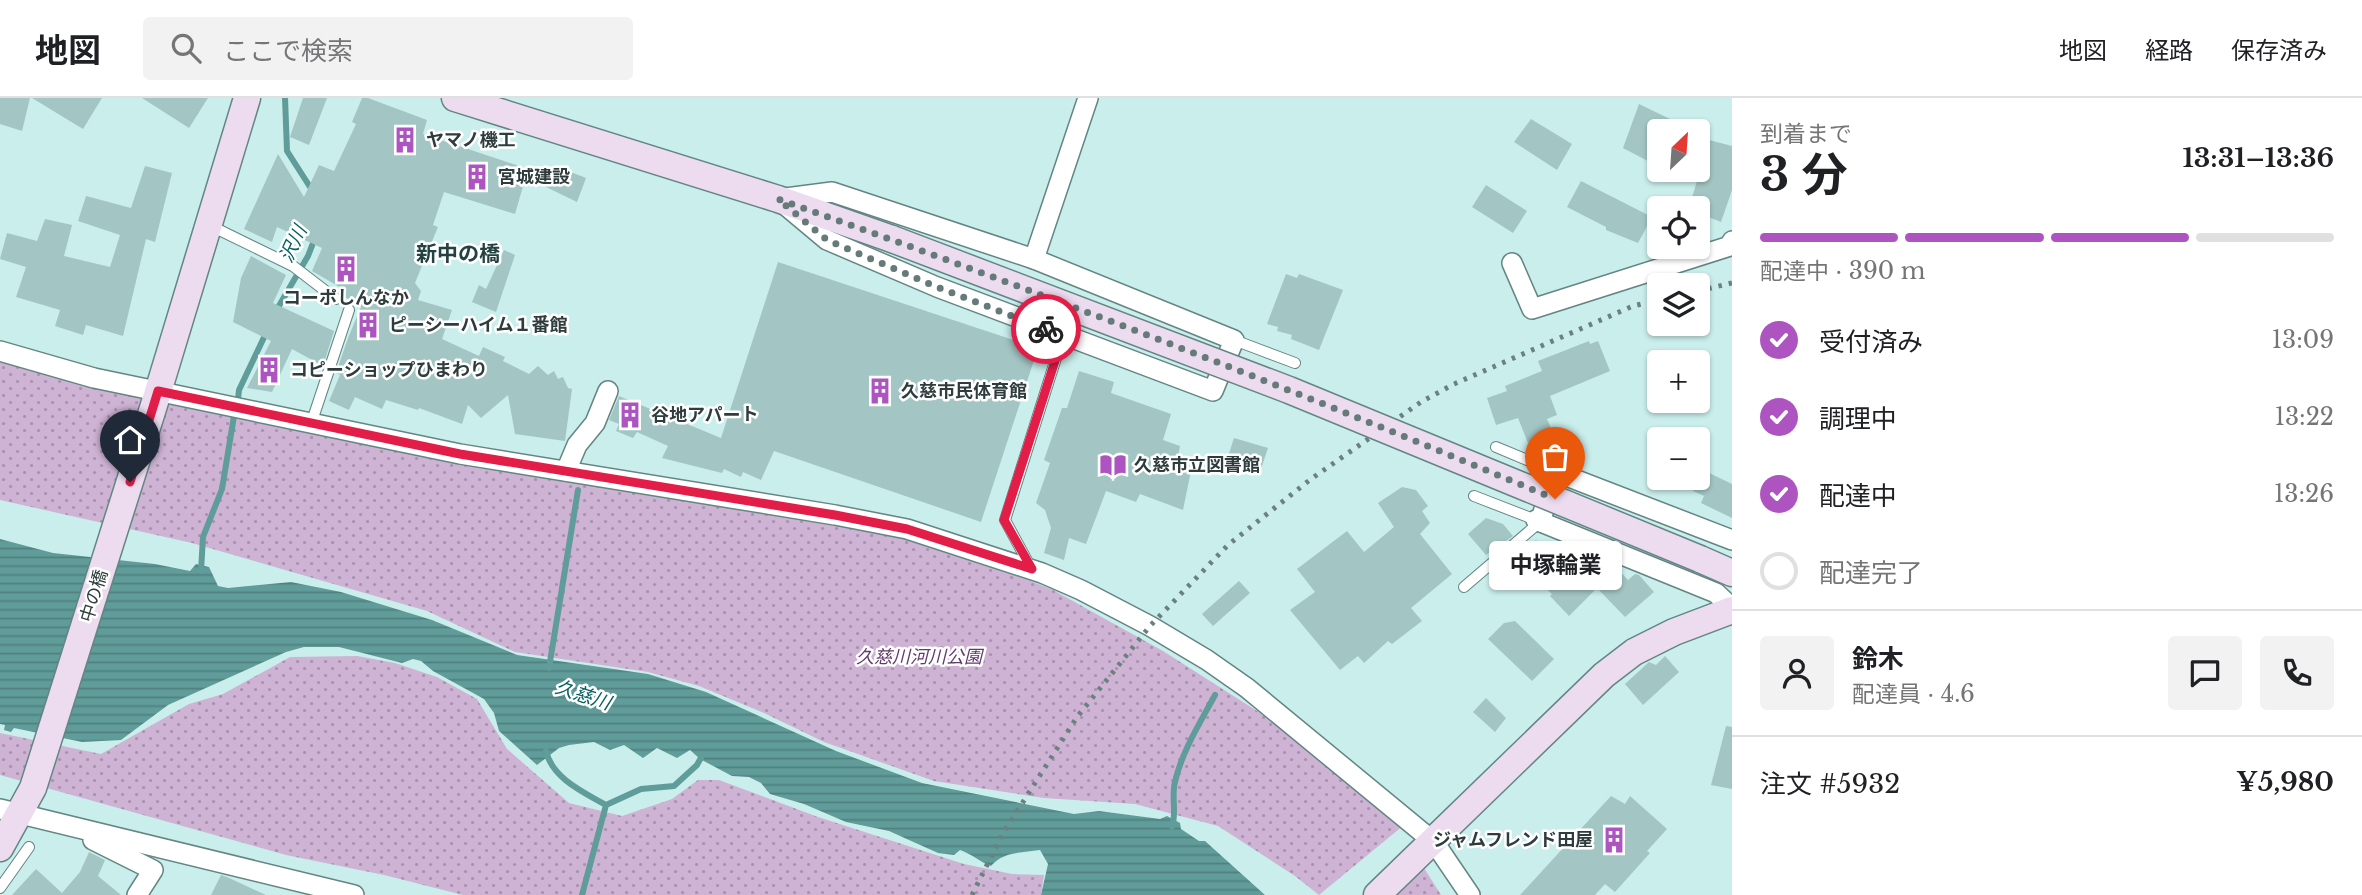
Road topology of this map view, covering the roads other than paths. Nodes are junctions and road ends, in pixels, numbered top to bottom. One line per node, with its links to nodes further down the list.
1 (247, 98): 5 (street, 中の橋)
2 (455, 98): 4 (street)
3 (1088, 98): 7 (street)
4 (778, 199): 7 (street); 11 (street); 25 (street, bridge)
5 (208, 225): 9 (lane); 16 (street, 中の橋)
6 (1732, 241): 8 (street)
7 (1034, 260): 12 (street)
8 (1511, 263)
9 (336, 299)
10 (349, 310): 17 (lane)
11 (1063, 336): 12 (street); 24 (lane)
12 (1234, 340): 14 (lane)
13 (0, 351): 16 (street)
14 (1295, 363)
15 (608, 391): 19 (street)
16 (156, 398): 17 (street); 28 (street, 中の橋)
17 (312, 424): 19 (street)
18 (1496, 447): 20 (lane)
19 (566, 471): 24 (street)
20 (1556, 472): 22 (street); 23 (street)
21 (1474, 496): 22 (lane)
22 (1538, 521): 26 (lane); 27 (street)
23 (1732, 540)
24 (1032, 569): 30 (street)
25 (1732, 573)
26 (1464, 587)
27 (1732, 609): 30 (street)
28 (10, 812): 29 (street); 32 (street, 中の橋)
29 (54, 822): 34 (street); 35 (street)
30 (1434, 842): 36 (street); 37 (street)
31 (29, 847): 33 (lane)
32 (0, 848)
33 (0, 888)
34 (137, 895)
35 (354, 895)
36 (1377, 895)
37 (1470, 895)

